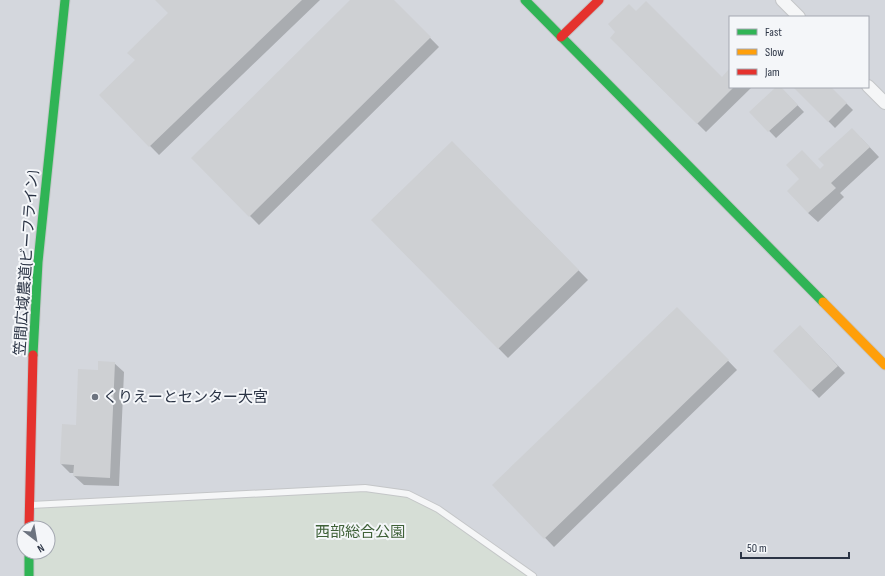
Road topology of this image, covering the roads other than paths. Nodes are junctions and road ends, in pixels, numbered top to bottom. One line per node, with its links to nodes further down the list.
1 (65, 0): 10 (street, 笠間広域農道(ビーフライン))
2 (525, 0): 6 (street)
3 (599, 0): 6 (street)
4 (782, 0): 5 (street)
5 (798, 16)
6 (561, 37): 9 (street)
7 (869, 87): 8 (street)
8 (885, 103)
9 (885, 365)
10 (29, 505): 11 (street, 笠間広域農道(ビーフライン)); 14 (lane)
11 (29, 520)
12 (29, 560): 13 (street)
13 (28, 576)
14 (533, 576)

